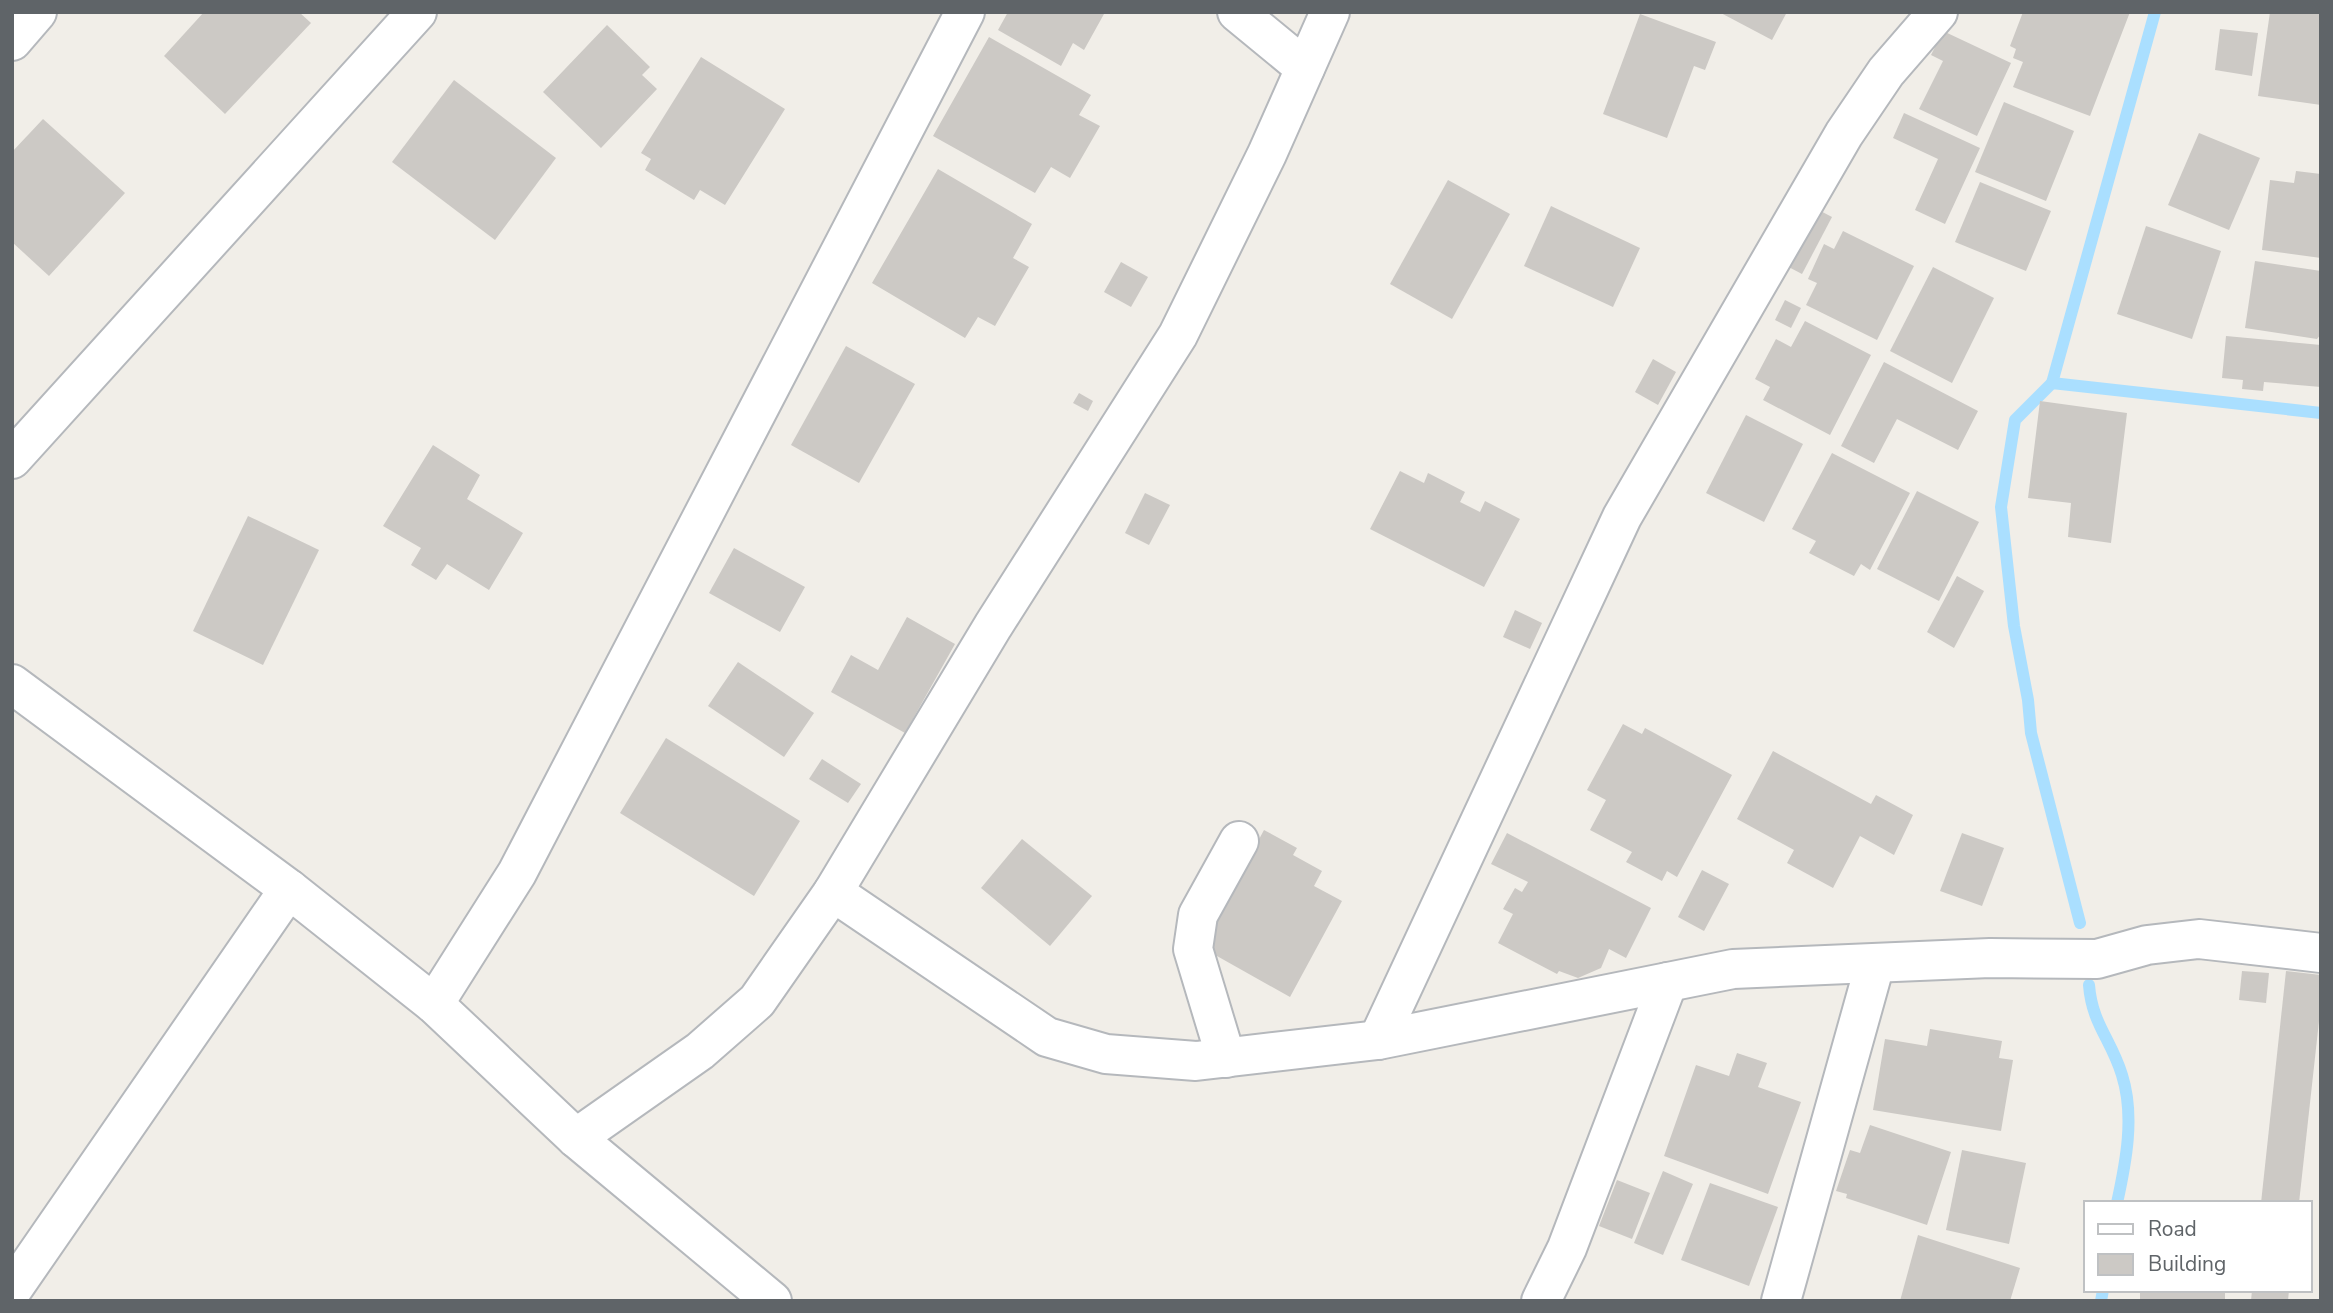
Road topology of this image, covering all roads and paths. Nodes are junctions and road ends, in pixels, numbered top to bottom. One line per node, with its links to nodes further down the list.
1 (37, 12): 7 (street)
2 (417, 12): 9 (street)
3 (965, 12): 17 (street)
4 (1237, 12): 8 (street)
5 (1330, 12): 8 (street)
6 (1938, 12): 18 (street)
7 (12, 41)
8 (1305, 68): 13 (street)
9 (12, 459)
10 (12, 684): 12 (street)
11 (1239, 841): 19 (street)
12 (289, 889): 17 (street); 21 (street)
13 (832, 892): 19 (street); 20 (street)
14 (2321, 953): 15 (street)
15 (1875, 964): 16 (street); 24 (street)
16 (1668, 982): 18 (street); 23 (street)
17 (434, 1004): 20 (street)
18 (1378, 1040): 19 (street)
19 (1226, 1058)
20 (576, 1138): 22 (street)
21 (12, 1290)
22 (772, 1301)
23 (1541, 1301)
24 (1781, 1301)

